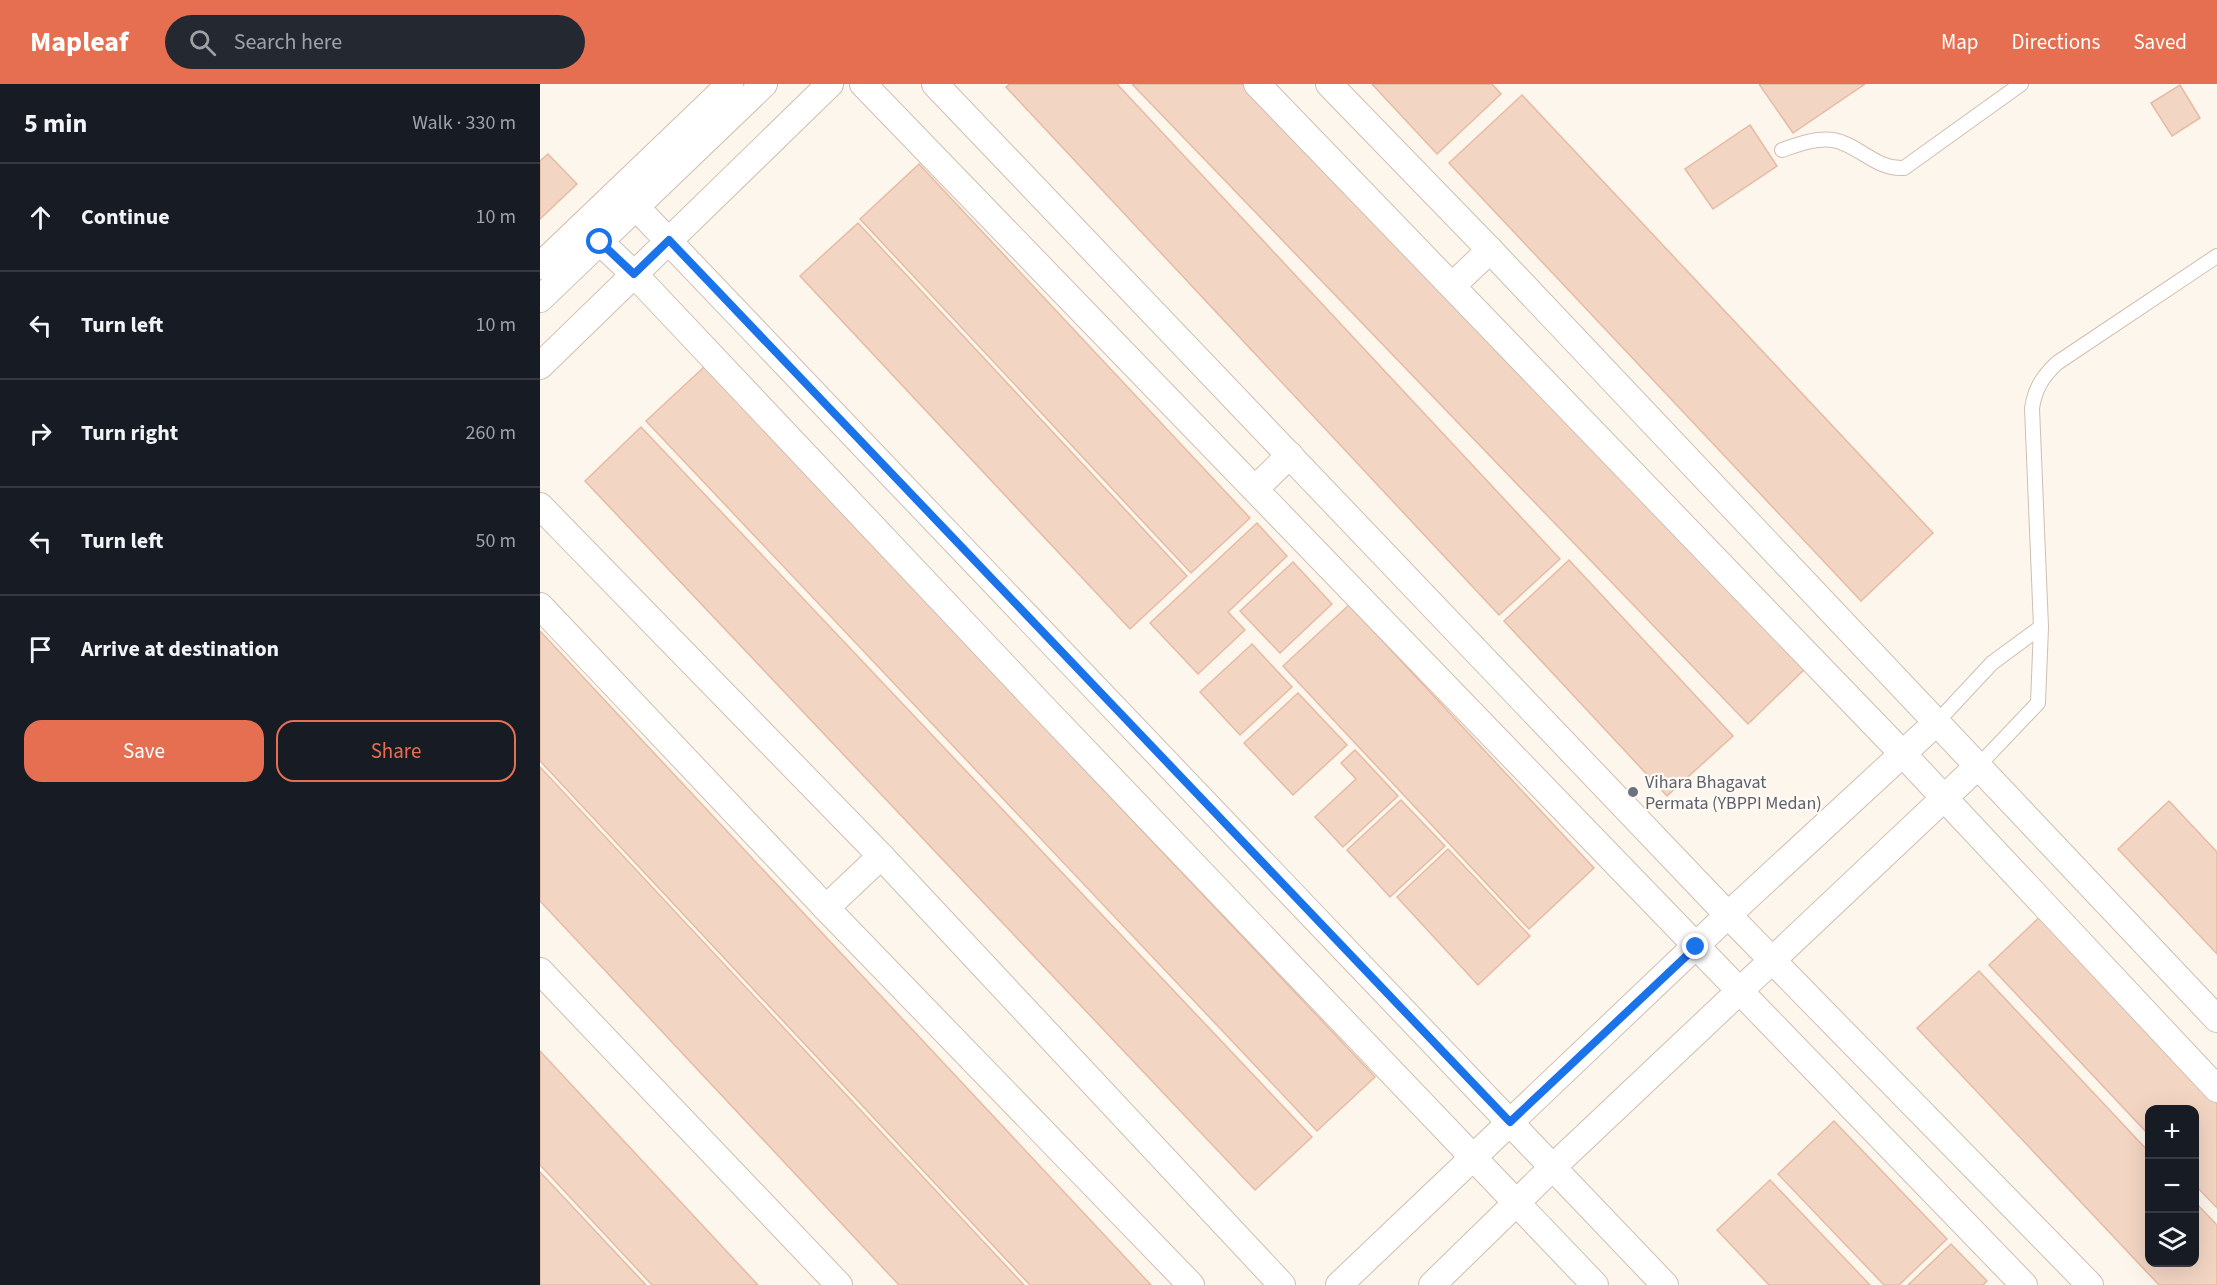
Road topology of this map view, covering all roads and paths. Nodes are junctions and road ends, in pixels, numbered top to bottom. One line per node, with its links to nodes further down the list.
1 (730, 84): 15 (street)
2 (764, 84): 10 (street)
3 (830, 84): 11 (street)
4 (863, 84): 21 (street)
5 (935, 84): 20 (street)
6 (1257, 84): 17 (street)
7 (1329, 84): 13 (street)
8 (2021, 84): 9 (lane)
9 (1782, 150)
10 (636, 207): 11 (street); 12 (street)
11 (669, 240): 16 (street); 38 (street)
12 (600, 242): 16 (street); 18 (street)
13 (1490, 250): 17 (street); 25 (street)
14 (2217, 256): 24 (lane)
15 (540, 266)
16 (634, 274): 19 (street); 39 (street)
17 (1452, 286): 26 (street)
18 (540, 299)
19 (540, 366)
20 (1290, 455): 21 (street); 31 (street)
21 (1255, 489): 32 (street)
22 (540, 506): 29 (street)
23 (540, 606): 30 (street)
24 (2041, 627): 25 (lane); 27 (lane)
25 (1937, 722): 26 (street); 27 (street)
26 (1903, 754): 28 (street); 31 (street)
27 (1978, 766): 28 (street); 36 (street)
28 (1944, 799): 33 (street); 37 (street)
29 (881, 856): 30 (street); 44 (street)
30 (826, 908): 43 (street)
31 (1728, 915): 32 (street); 33 (street)
32 (1696, 947): 35 (street); 38 (street)
33 (1773, 960): 35 (street); 50 (street)
34 (540, 971): 42 (street)
35 (1739, 992): 40 (street); 49 (street)
36 (2217, 1019)
37 (2217, 1089)
38 (1510, 1122): 39 (street); 40 (street)
39 (1473, 1157): 41 (street); 45 (street)
40 (1553, 1167): 41 (street); 48 (street)
41 (1516, 1202): 46 (street); 47 (street)
42 (838, 1285)
43 (1191, 1285)
44 (1282, 1285)
45 (1339, 1285)
46 (1432, 1285)
47 (1595, 1285)
48 (1665, 1285)
49 (2024, 1285)
50 (2090, 1285)

